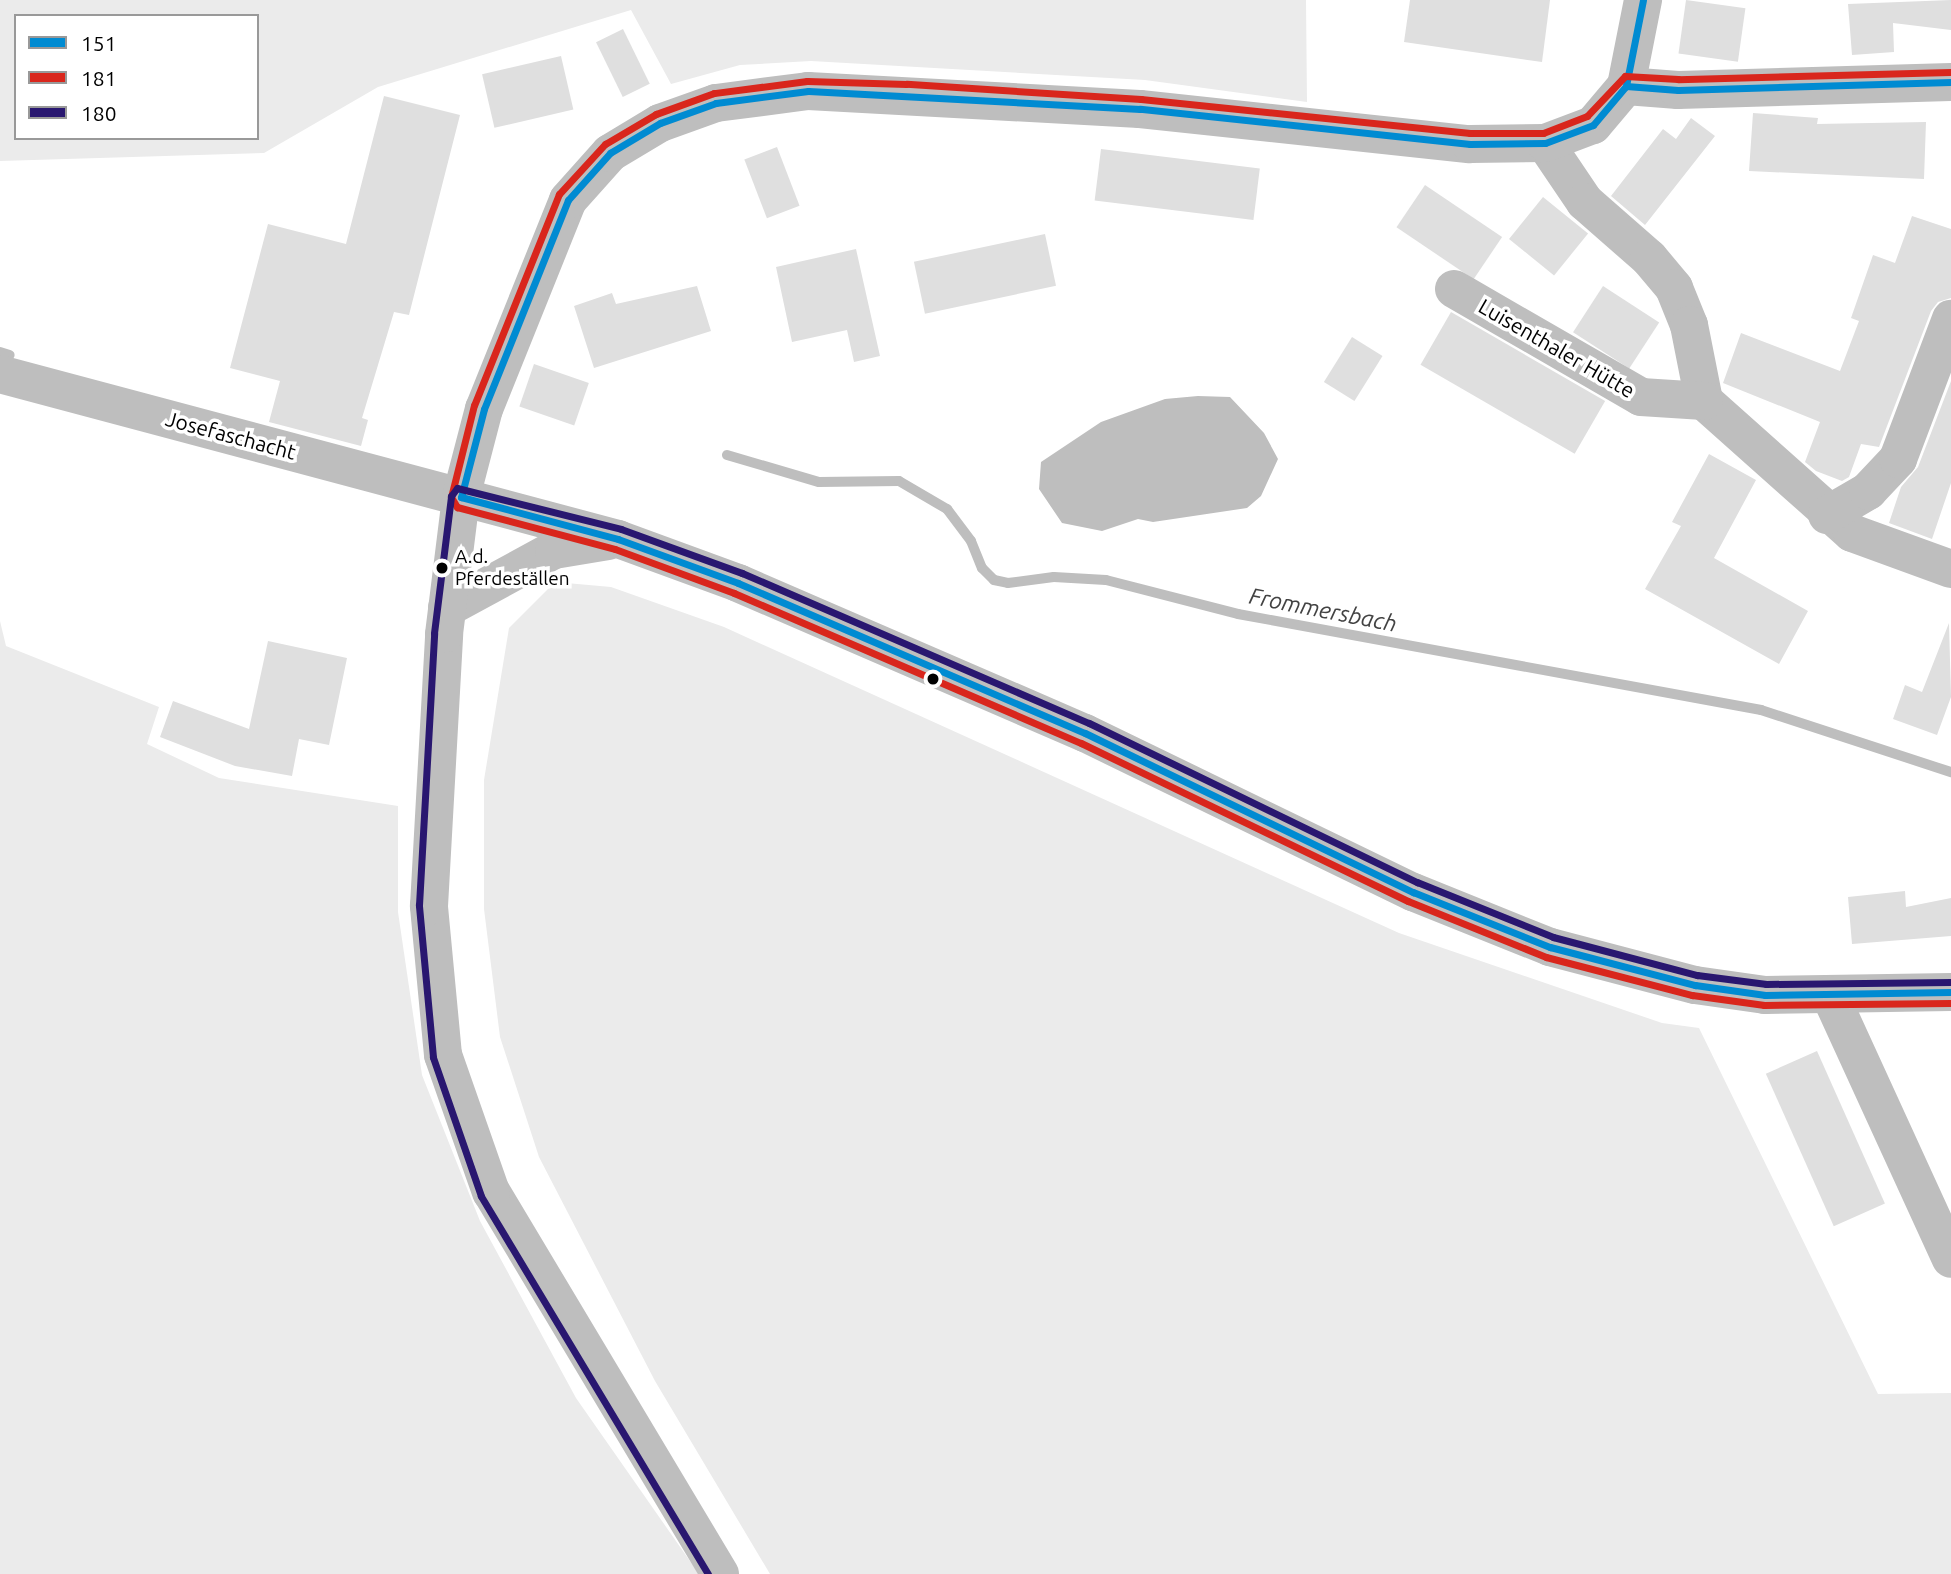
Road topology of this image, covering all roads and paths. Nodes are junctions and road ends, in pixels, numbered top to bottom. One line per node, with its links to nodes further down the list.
1 (1643, 0): 3 (street)
2 (1951, 82): 3 (street)
3 (1626, 86): 4 (street)
4 (1545, 143): 8 (street); 9 (street)
5 (1454, 289): 8 (street, Luisenthaler Hütte)
6 (1951, 318): 10 (street)
7 (0, 374): 9 (street, Josefaschacht)
8 (1704, 401): 10 (street)
9 (461, 498): 11 (street, Josefaschacht); 13 (street)
10 (1827, 515): 12 (street)
11 (618, 539): 13 (street); 15 (street, Josefaschacht)
12 (1951, 569)
13 (447, 608): 17 (street)
14 (1951, 992): 15 (street, Josefaschacht)
15 (1830, 995): 16 (street)
16 (1951, 1259)
17 (720, 1574)

